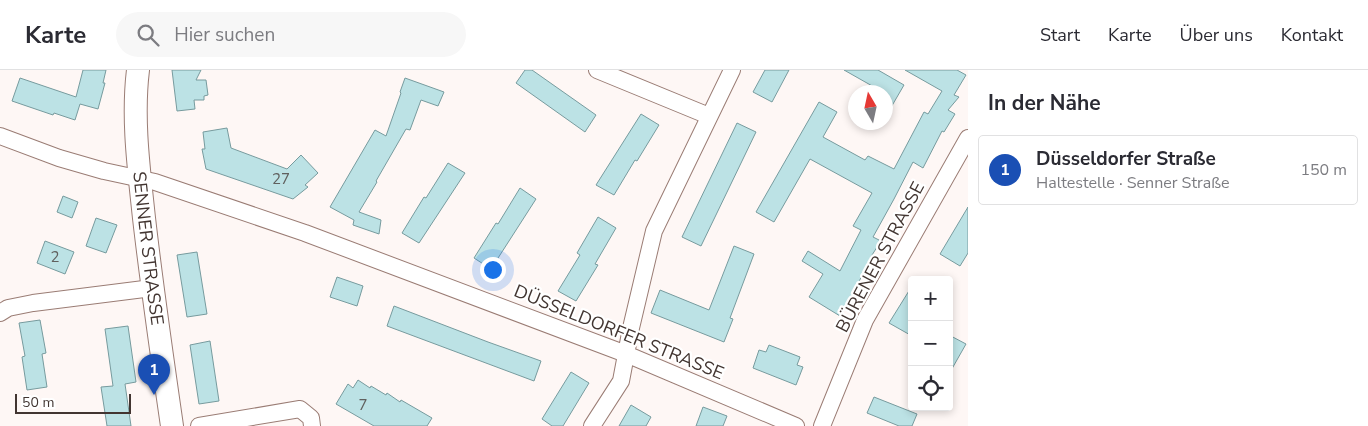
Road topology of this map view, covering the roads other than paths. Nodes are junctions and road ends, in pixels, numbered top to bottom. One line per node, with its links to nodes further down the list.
1 (138, 70): 7 (street, SENNER STRASSE)
2 (597, 70): 4 (street)
3 (732, 70): 4 (street)
4 (709, 116): 10 (street)
5 (0, 136): 7 (street, DÜSSELDORFER STRASSE)
6 (968, 138): 16 (street, BÜRENER STRASSE)
7 (140, 178): 8 (street, SENNER STRASSE); 10 (street, DÜSSELDORFER STRASSE)
8 (152, 288): 9 (street); 11 (street, SENNER STRASSE)
9 (0, 313)
10 (626, 354): 14 (street); 15 (street, DÜSSELDORFER STRASSE)
11 (172, 426)
12 (199, 426): 13 (street)
13 (312, 426)
14 (592, 426)
15 (796, 426)
16 (822, 426)

